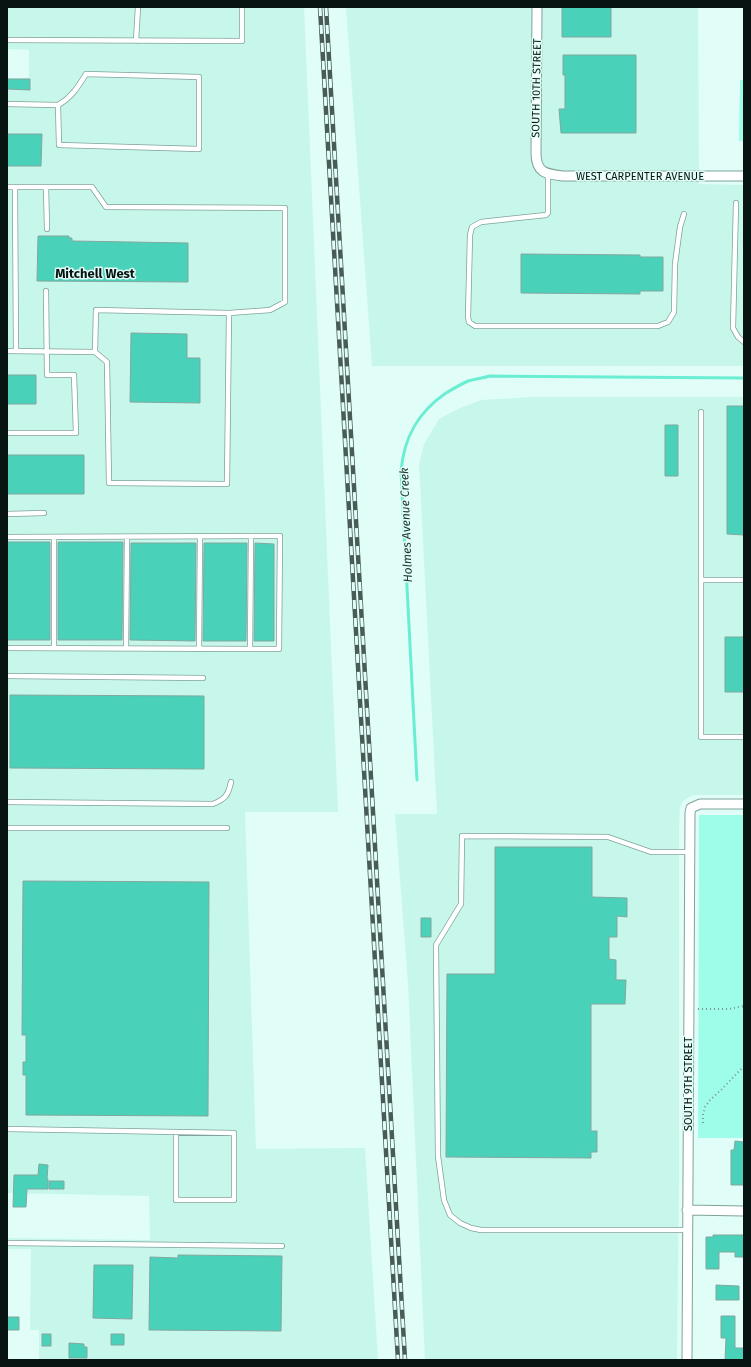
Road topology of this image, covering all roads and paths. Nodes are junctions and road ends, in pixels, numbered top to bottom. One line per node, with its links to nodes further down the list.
1 (138, 7): 5 (lane)
2 (242, 7): 5 (lane)
3 (537, 7): 8 (street, SOUTH 10TH STREET)
4 (7, 40): 5 (lane)
5 (136, 41)
6 (7, 104): 7 (lane)
7 (58, 105): 7 (lane)
8 (538, 168): 9 (street, WEST CARPENTER AVENUE)
9 (548, 174): 10 (street, WEST CARPENTER AVENUE); 15 (lane)
10 (744, 176)
11 (7, 187): 13 (lane)
12 (46, 187): 13 (lane); 16 (lane); 18 (lane)
13 (15, 188): 21 (lane)
14 (736, 203): 19 (lane)
15 (684, 214)
16 (47, 229)
17 (46, 291): 22 (lane)
18 (229, 313): 23 (lane); 23 (lane)
19 (744, 342)
20 (7, 351): 21 (lane)
21 (16, 351): 22 (lane)
22 (47, 352): 23 (lane); 25 (lane)
23 (95, 352)
24 (701, 412): 33 (lane)
25 (7, 433)
26 (44, 513): 27 (lane)
27 (7, 514)
28 (127, 536): 29 (lane); 32 (lane); 37 (lane)
29 (200, 536): 30 (lane); 38 (lane)
30 (251, 536): 39 (lane); 39 (lane)
31 (7, 537): 32 (lane)
32 (54, 537): 36 (lane)
33 (701, 580): 34 (lane); 42 (lane)
34 (744, 580)
35 (7, 648): 36 (lane)
36 (54, 648): 37 (lane)
37 (126, 648): 38 (lane)
38 (199, 649): 39 (lane)
39 (250, 649)
40 (7, 676): 41 (lane)
41 (203, 678)
42 (744, 737)
43 (231, 782): 44 (lane)
44 (7, 802)
45 (744, 804): 48 (street, SOUTH 9TH STREET)
46 (7, 828): 47 (lane)
47 (227, 828)
48 (689, 852): 50 (street, SOUTH 9TH STREET); 57 (lane)
49 (744, 1006): 50 (path)
50 (688, 1009): 55 (street, SOUTH 9TH STREET)
51 (744, 1066): 52 (path)
52 (702, 1123)
53 (7, 1129): 54 (lane)
54 (176, 1132): 54 (lane)
55 (687, 1210): 56 (street); 57 (street, SOUTH 9TH STREET)
56 (744, 1211)
57 (687, 1230): 60 (street, SOUTH 9TH STREET)
58 (7, 1243): 59 (lane)
59 (282, 1246)
60 (687, 1360)

